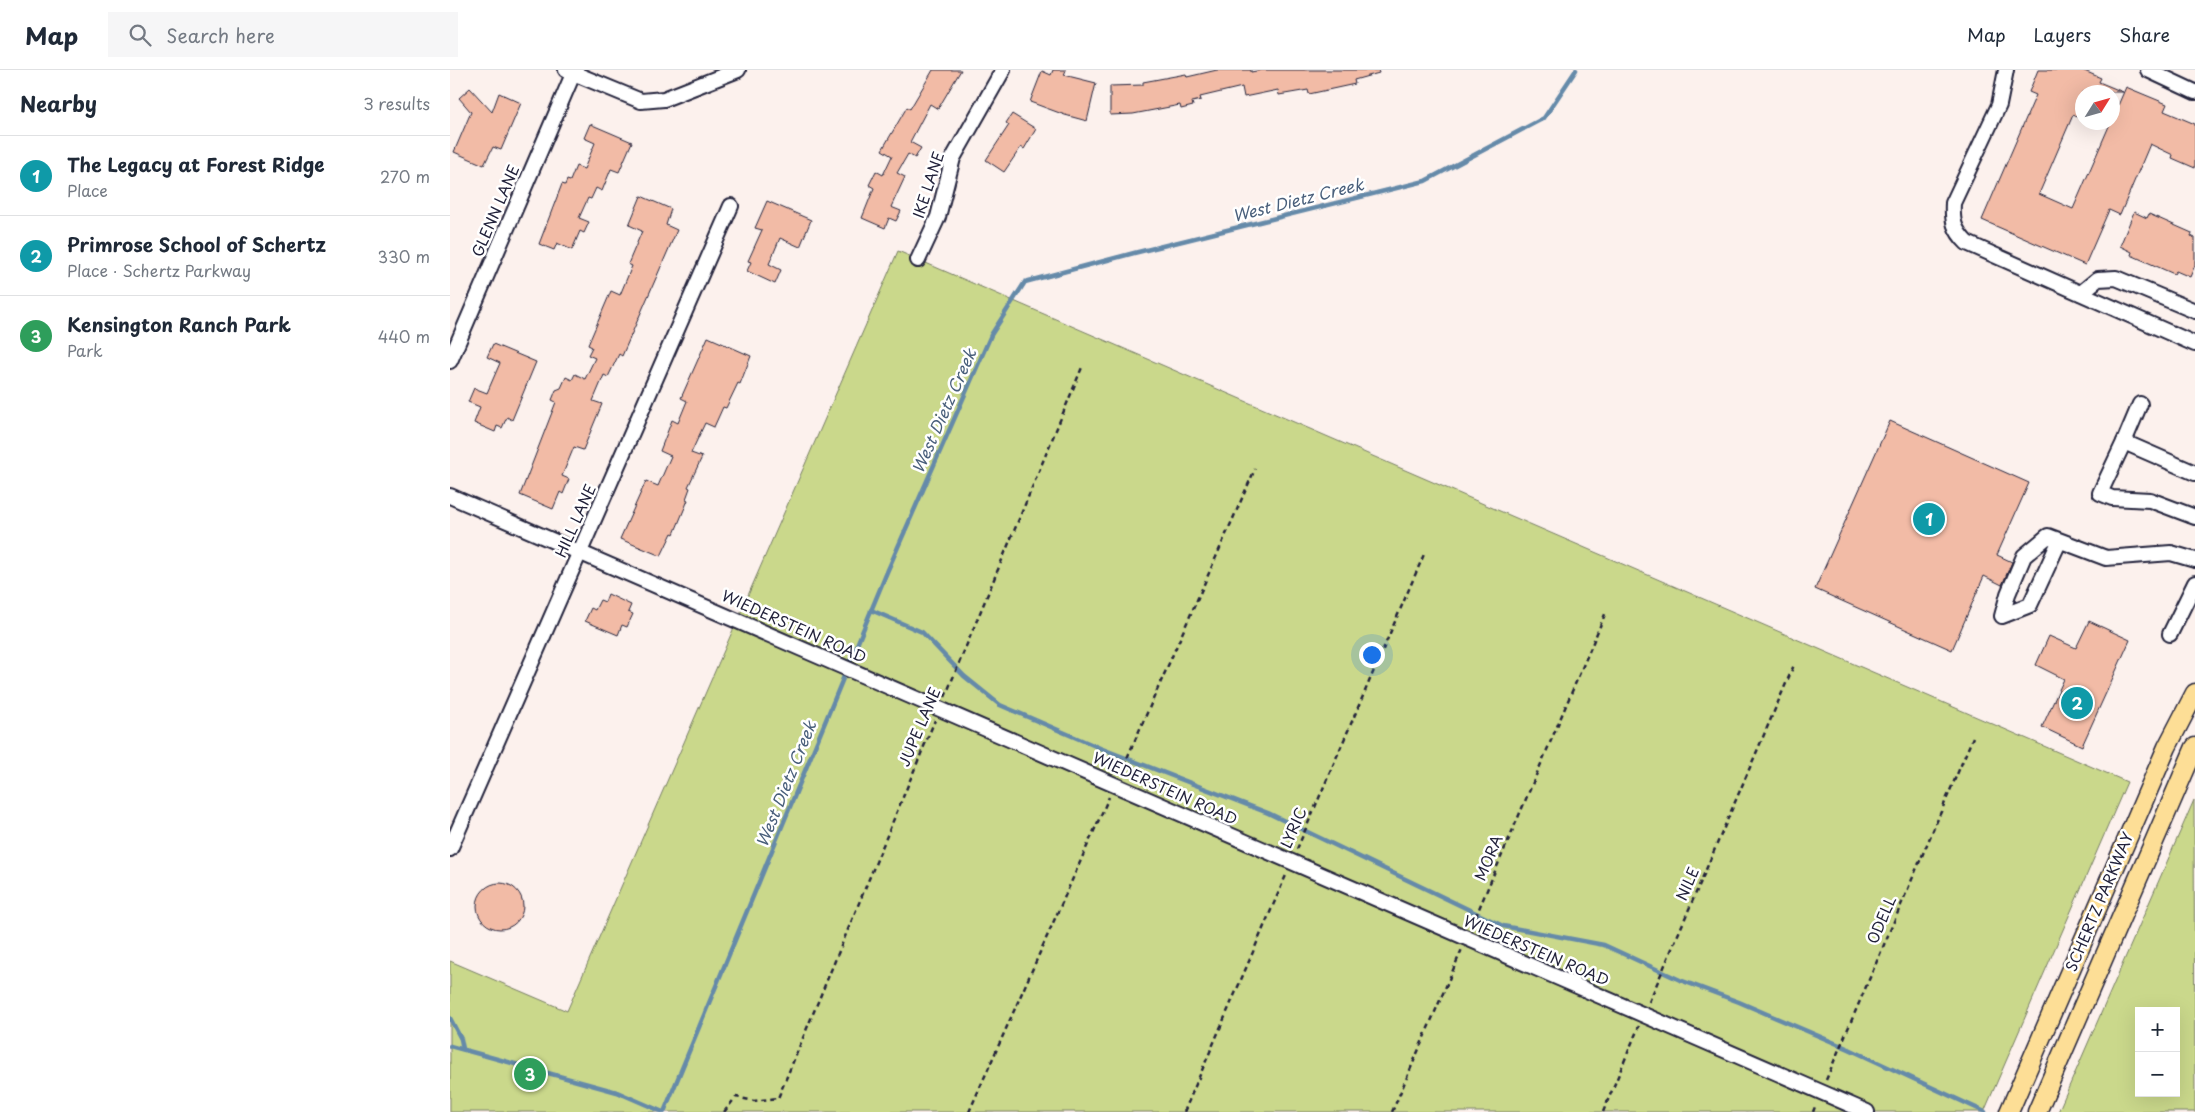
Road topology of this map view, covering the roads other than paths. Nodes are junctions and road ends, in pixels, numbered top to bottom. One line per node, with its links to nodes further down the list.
1 (738, 70): 5 (street)
2 (1003, 70): 8 (street, IKE LANE)
3 (2006, 70): 9 (street)
4 (2148, 70): 6 (street)
5 (569, 72): 12 (street, GLENN LANE)
6 (2195, 92)
7 (731, 206): 19 (street, HILL LANE)
8 (918, 260)
9 (2081, 292): 10 (street); 11 (street)
10 (2195, 311)
11 (2195, 344)
12 (450, 361)
13 (2140, 404): 14 (street)
14 (2124, 442): 15 (street); 17 (street)
15 (2195, 473)
16 (450, 496): 19 (street, WIEDERSTEIN ROAD)
17 (2195, 517)
18 (2054, 539): 18 (street); 20 (street)
19 (580, 552): 25 (street, HILL LANE); 26 (street, WIEDERSTEIN ROAD)
20 (2195, 559)
21 (2195, 583): 22 (street)
22 (2170, 634)
23 (2195, 693): 27 (main road, SCHERTZ PARKWAY)
24 (2195, 747): 28 (main road, SCHERTZ PARKWAY)
25 (450, 849)
26 (1867, 1112)
27 (2010, 1112)
28 (2037, 1112)

